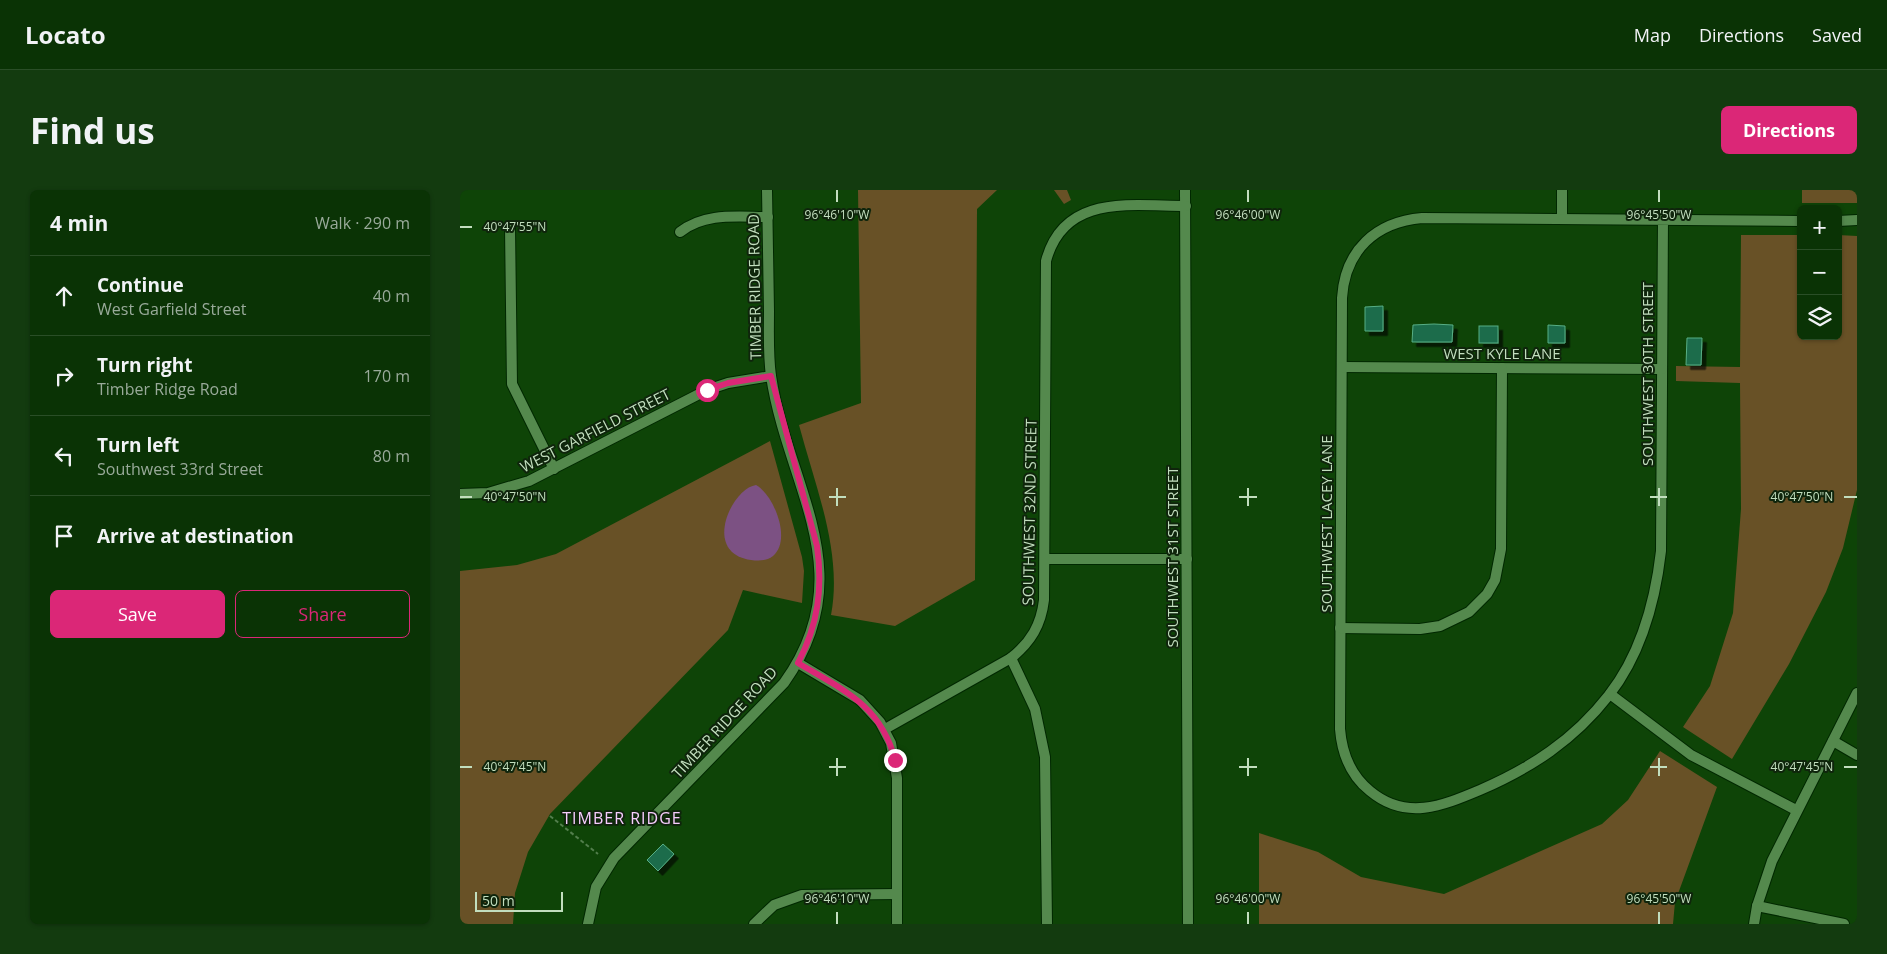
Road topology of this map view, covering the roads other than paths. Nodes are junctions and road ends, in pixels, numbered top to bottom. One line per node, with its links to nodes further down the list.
1 (767, 190): 5 (street, TIMBER RIDGE ROAD)
2 (1185, 190): 4 (street, SOUTHWEST 31ST STREET)
3 (1562, 190): 6 (street)
4 (1186, 206): 19 (street, SOUTHWEST 32ND STREET); 20 (street, SOUTHWEST 31ST STREET)
5 (768, 217): 12 (street); 16 (street, TIMBER RIDGE ROAD)
6 (1562, 219): 7 (street); 13 (street, SOUTHWEST LACEY LANE)
7 (1663, 219): 10 (street); 15 (street, SOUTHWEST 30TH STREET)
8 (1842, 220): 9 (street)
9 (1857, 220)
10 (1797, 221)
11 (510, 228): 17 (street)
12 (680, 232)
13 (1342, 367): 14 (street, WEST KYLE LANE); 21 (street, SOUTHWEST LACEY LANE)
14 (1502, 368): 15 (street, WEST KYLE LANE); 21 (street)
15 (1662, 369): 25 (street, SOUTHWEST 30TH STREET)
16 (771, 376): 17 (street, WEST GARFIELD STREET); 23 (street, TIMBER RIDGE ROAD)
17 (554, 469): 18 (street, WEST GARFIELD STREET)
18 (460, 494)
19 (1045, 559): 20 (street); 22 (street, SOUTHWEST 32ND STREET)
20 (1187, 559): 37 (street, SOUTHWEST 31ST STREET)
21 (1340, 628): 29 (street, SOUTHWEST LACEY LANE)
22 (1011, 658): 26 (street, SOUTHWEST 32ND STREET); 36 (street)
23 (798, 663): 26 (street); 33 (street, TIMBER RIDGE ROAD)
24 (1857, 693): 27 (street)
25 (1610, 694): 29 (street, SOUTHWEST 30TH STREET); 30 (street)
26 (885, 729): 31 (street)
27 (1833, 741): 28 (street); 30 (street)
28 (1857, 756)
29 (1375, 795)
30 (1796, 810): 32 (street)
31 (897, 894): 34 (street); 35 (street)
32 (1757, 906): 38 (street); 39 (street)
33 (588, 924)
34 (754, 924)
35 (897, 924)
36 (1046, 924)
37 (1188, 924)
38 (1754, 924)
39 (1844, 924)

